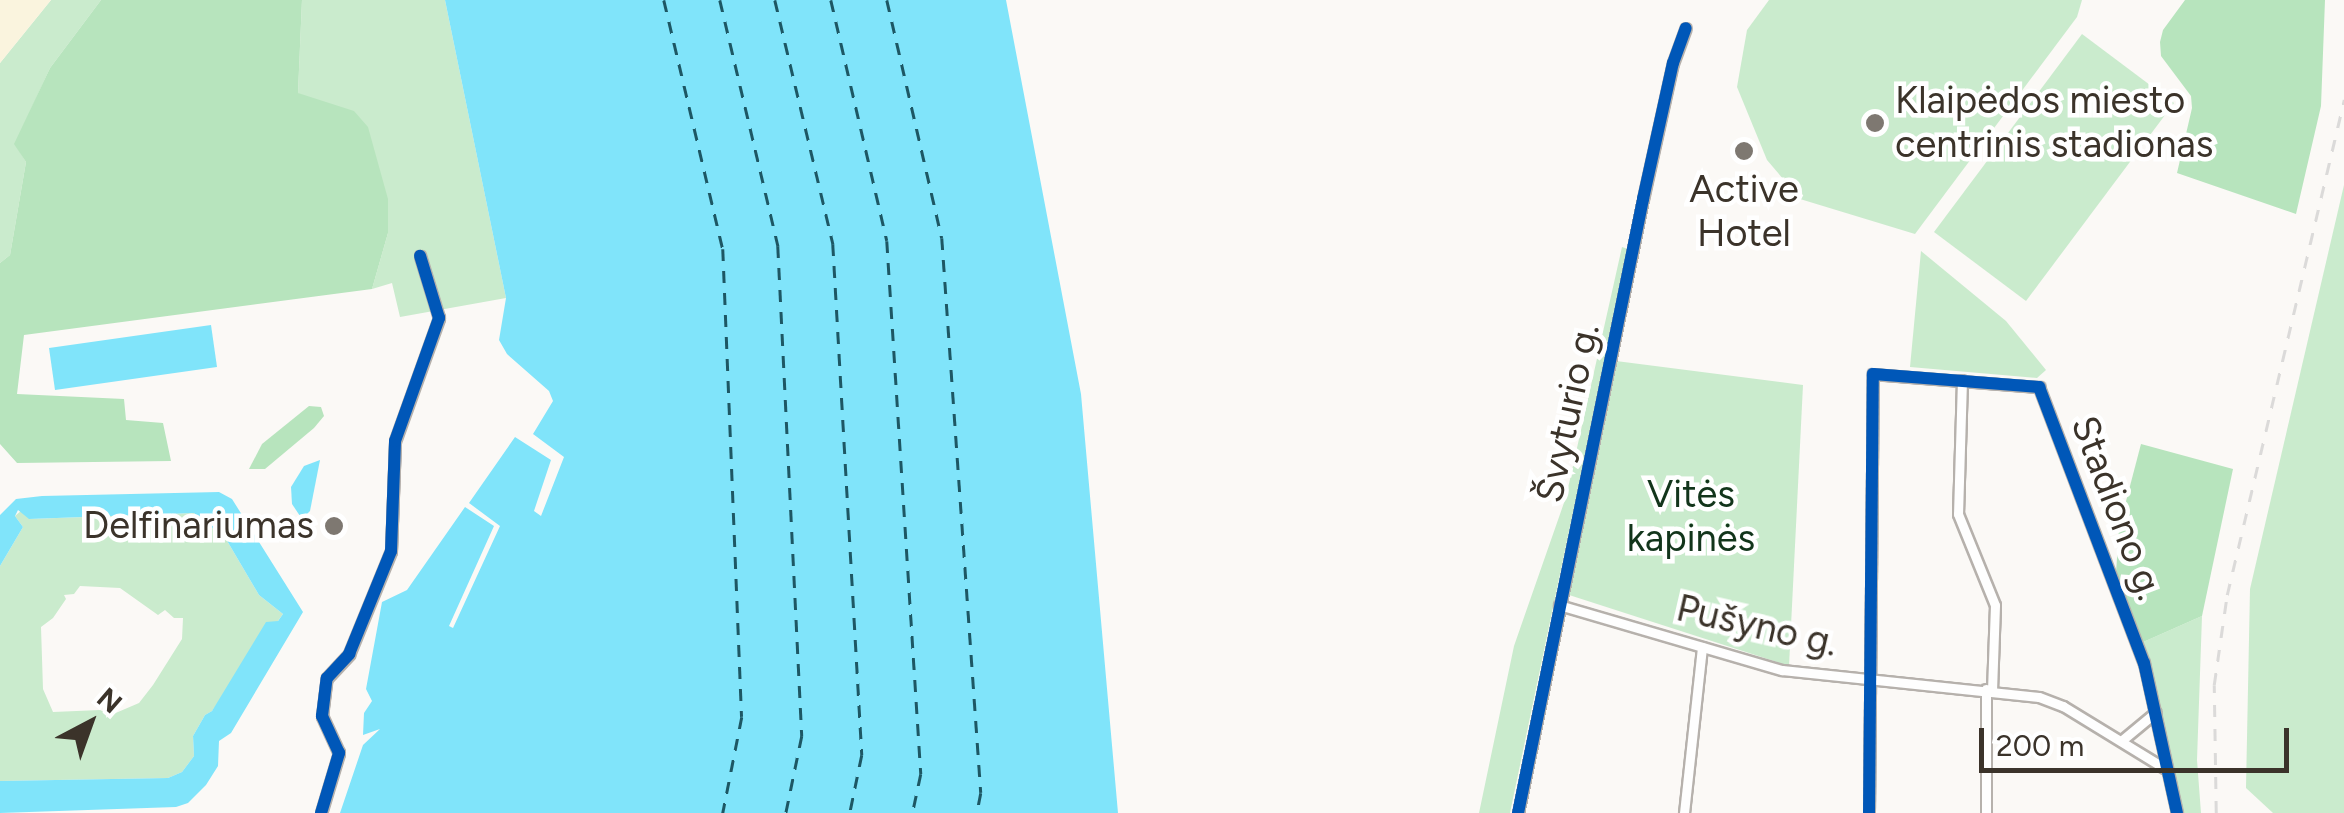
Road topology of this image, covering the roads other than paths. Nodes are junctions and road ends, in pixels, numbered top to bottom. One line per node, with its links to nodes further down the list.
1 (1686, 28): 4 (street, Švyturio g.)
2 (420, 256): 11 (street)
3 (1962, 380): 6 (street, Stadiono g.); 7 (street); 8 (street, Stadiono g.)
4 (1559, 605): 5 (street, Pušyno g.); 12 (street, Švyturio g.)
5 (1702, 647): 6 (street, Pušyno g.); 13 (street)
6 (1870, 680): 7 (street, Pušyno g.); 14 (street)
7 (1989, 689): 9 (street, Pušyno g.); 15 (street)
8 (2156, 712): 9 (street); 10 (street, Stadiono g.)
9 (2121, 741): 10 (street, Pušyno g.)
10 (2164, 768): 16 (street, Stadiono g.)
11 (321, 813)
12 (1518, 813)
13 (1684, 813)
14 (1869, 813)
15 (1986, 813)
16 (2177, 813)

